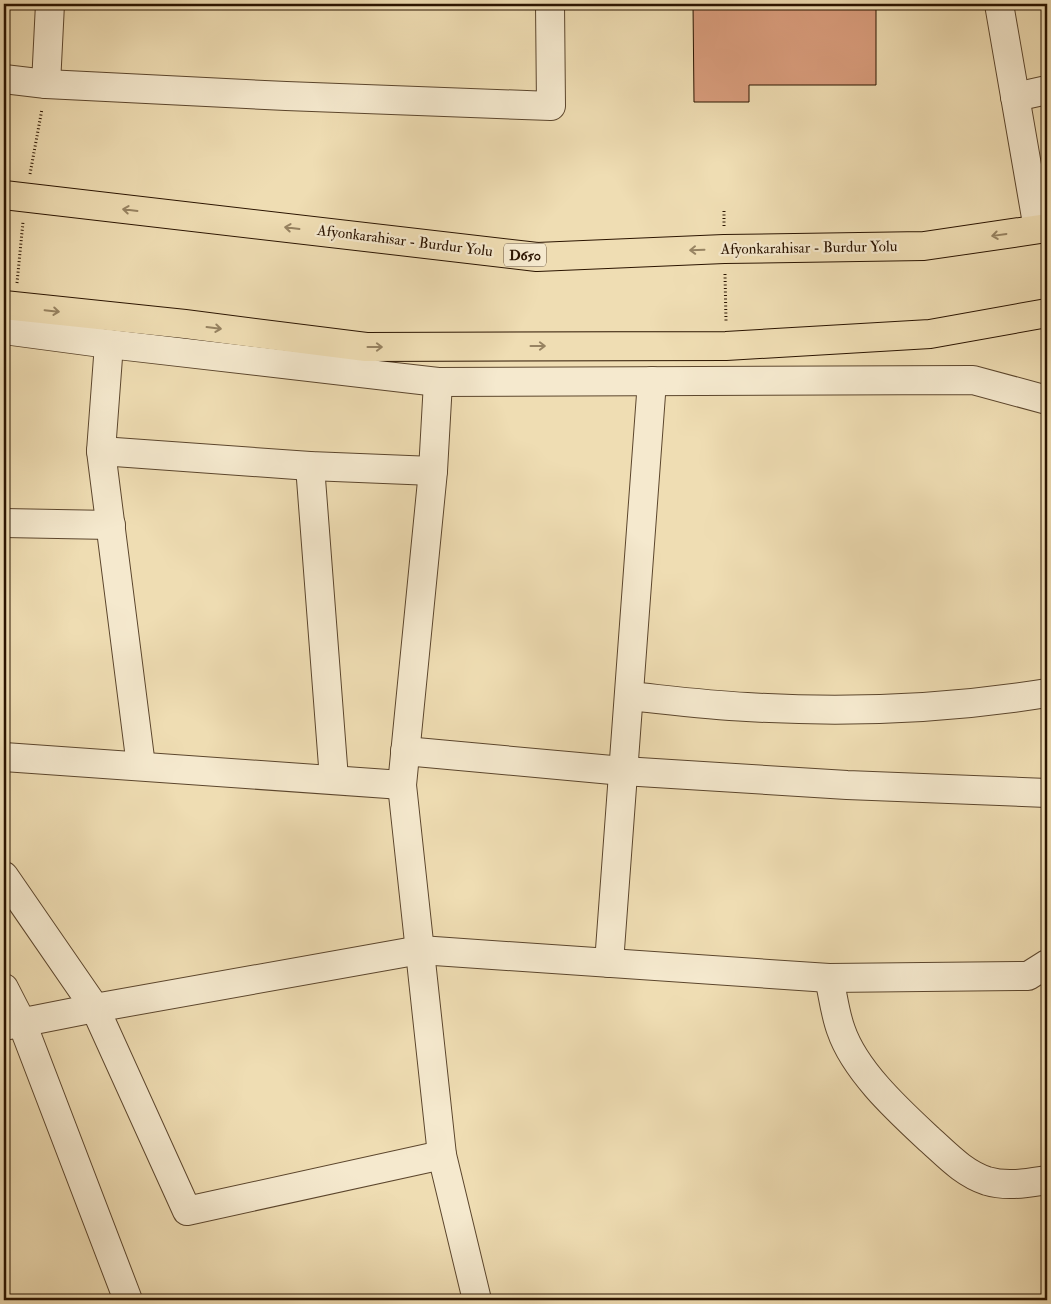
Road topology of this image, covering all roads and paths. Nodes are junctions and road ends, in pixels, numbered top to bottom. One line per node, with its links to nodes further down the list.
1 (50, 4): 5 (street)
2 (550, 4): 5 (street)
3 (999, 4): 7 (street)
4 (4, 79): 5 (street)
5 (46, 84)
6 (1047, 90): 7 (street)
7 (1015, 96): 10 (street)
8 (4, 195): 11 (highway, Afyonkarahisar - Burdur Yolu / D650, one-way to 8)
9 (724, 211): 11 (path)
10 (1042, 229): 11 (highway, Afyonkarahisar - Burdur Yolu / D650, one-way to 11)
11 (724, 249): 16 (path)
12 (4, 305): 16 (highway, one-way to 16)
13 (1047, 313): 16 (highway)
14 (4, 330): 15 (street)
15 (109, 344): 18 (street); 20 (street)
16 (726, 346)
17 (652, 381): 18 (street); 19 (street); 26 (street)
18 (438, 382): 22 (street)
19 (1047, 400)
20 (101, 451): 21 (street); 24 (street)
21 (310, 466): 22 (street); 31 (street)
22 (433, 471): 27 (street)
23 (4, 524): 24 (street)
24 (111, 525): 29 (street)
25 (1047, 693): 26 (street)
26 (629, 696): 30 (street)
27 (405, 751): 30 (street); 32 (street)
28 (4, 757): 29 (street)
29 (141, 766): 31 (street)
30 (623, 771): 33 (street); 36 (street)
31 (334, 779): 32 (street)
32 (402, 785): 35 (street)
33 (1047, 793)
34 (4, 876): 40 (street)
35 (420, 950): 36 (street); 40 (street); 42 (street)
36 (609, 963): 38 (street)
37 (1047, 964): 38 (street)
38 (829, 978): 43 (street)
39 (4, 988): 41 (street)
40 (95, 1008): 41 (street); 42 (street)
41 (13, 1025): 44 (street)
42 (442, 1155): 45 (street)
43 (1047, 1180)
44 (128, 1300)
45 (476, 1300)

